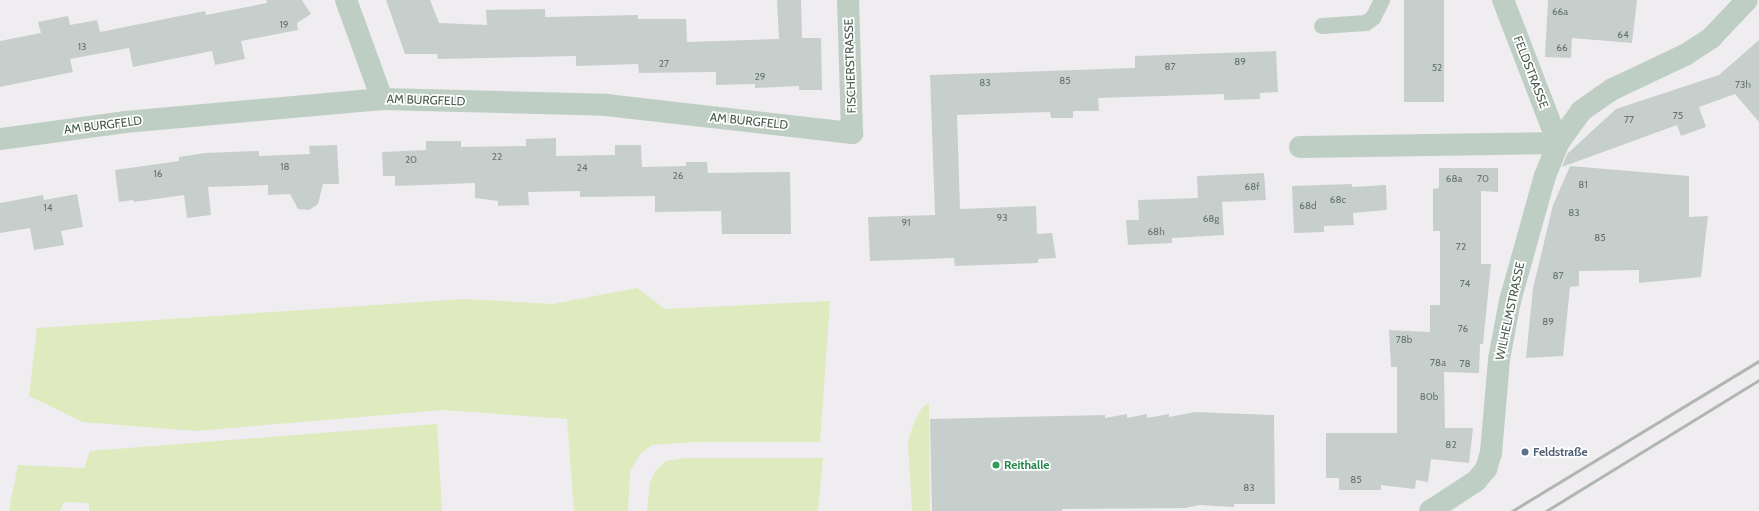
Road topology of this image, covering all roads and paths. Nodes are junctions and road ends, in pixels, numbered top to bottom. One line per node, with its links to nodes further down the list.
1 (346, 0): 7 (street)
2 (848, 0): 8 (street, FISCHERSTRASSE)
3 (1382, 0): 6 (lane)
4 (1504, 0): 10 (street, FELDSTRASSE)
5 (1747, 0): 10 (street, WILHELMSTRASSE)
6 (1322, 26)
7 (382, 99): 8 (street, AM BURGFELD); 9 (street, AM BURGFELD)
8 (852, 133)
9 (0, 139)
10 (1558, 143): 11 (street); 12 (street, WILHELMSTRASSE)
11 (1300, 147)
12 (1430, 511)

